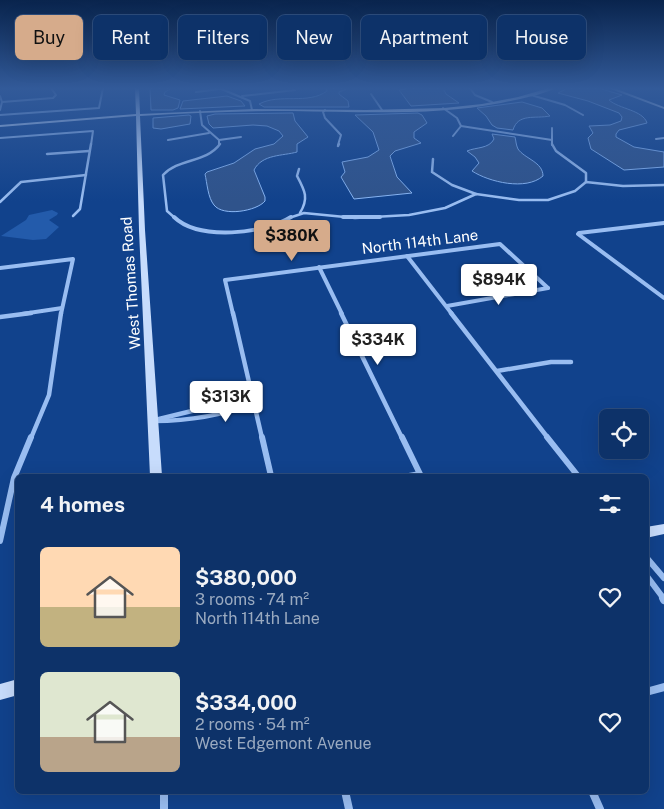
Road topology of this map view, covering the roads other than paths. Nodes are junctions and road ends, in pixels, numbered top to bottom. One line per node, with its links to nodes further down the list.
1 (138, 126): 38 (street, West Thomas Road)
2 (201, 126): 6 (street)
3 (332, 126): 15 (street)
4 (461, 126): 7 (street); 14 (street)
5 (552, 128): 14 (street)
6 (209, 133): 12 (street); 13 (street)
7 (453, 136)
8 (241, 137): 13 (street)
9 (0, 138): 16 (street)
10 (664, 138): 11 (street)
11 (656, 139)
12 (168, 140)
13 (219, 140): 25 (street)
14 (552, 140): 21 (street)
15 (338, 146)
16 (89, 151): 17 (street); 20 (street)
17 (47, 154)
18 (433, 159): 23 (street)
19 (299, 169): 25 (street)
20 (86, 175): 24 (street); 26 (street)
21 (586, 182): 22 (street); 23 (street)
22 (664, 185)
23 (476, 194): 25 (street)
24 (0, 202)
25 (300, 213)
26 (73, 216)
27 (664, 222): 31 (street)
28 (407, 256): 29 (street, North 114th Lane); 32 (street); 32 (street, North 114th Lane)
29 (319, 267): 37 (street, North 114th Lane); 42 (street)
30 (0, 268): 33 (street)
31 (664, 298)
32 (447, 306): 36 (street)
33 (62, 308): 34 (street); 39 (street)
34 (0, 317)
35 (571, 362): 36 (street)
36 (497, 371): 43 (street)
37 (254, 403): 38 (street); 38 (street); 41 (street)
38 (154, 421): 40 (street, West Thomas Road)
39 (16, 474)
40 (156, 474)
41 (271, 474)
42 (420, 474)
43 (576, 474)
44 (15, 476): 47 (street)
45 (664, 529): 46 (street)
46 (649, 532)
47 (0, 541)
48 (649, 560): 49 (street)
49 (664, 578)
50 (649, 579): 51 (street)
51 (664, 600)
52 (664, 687): 54 (street)
53 (15, 689): 55 (street)
54 (649, 691)
55 (0, 692)
56 (164, 794): 59 (street)
57 (346, 794): 60 (street)
58 (593, 794): 61 (street)
59 (164, 809)
60 (349, 809)
61 (600, 809)

